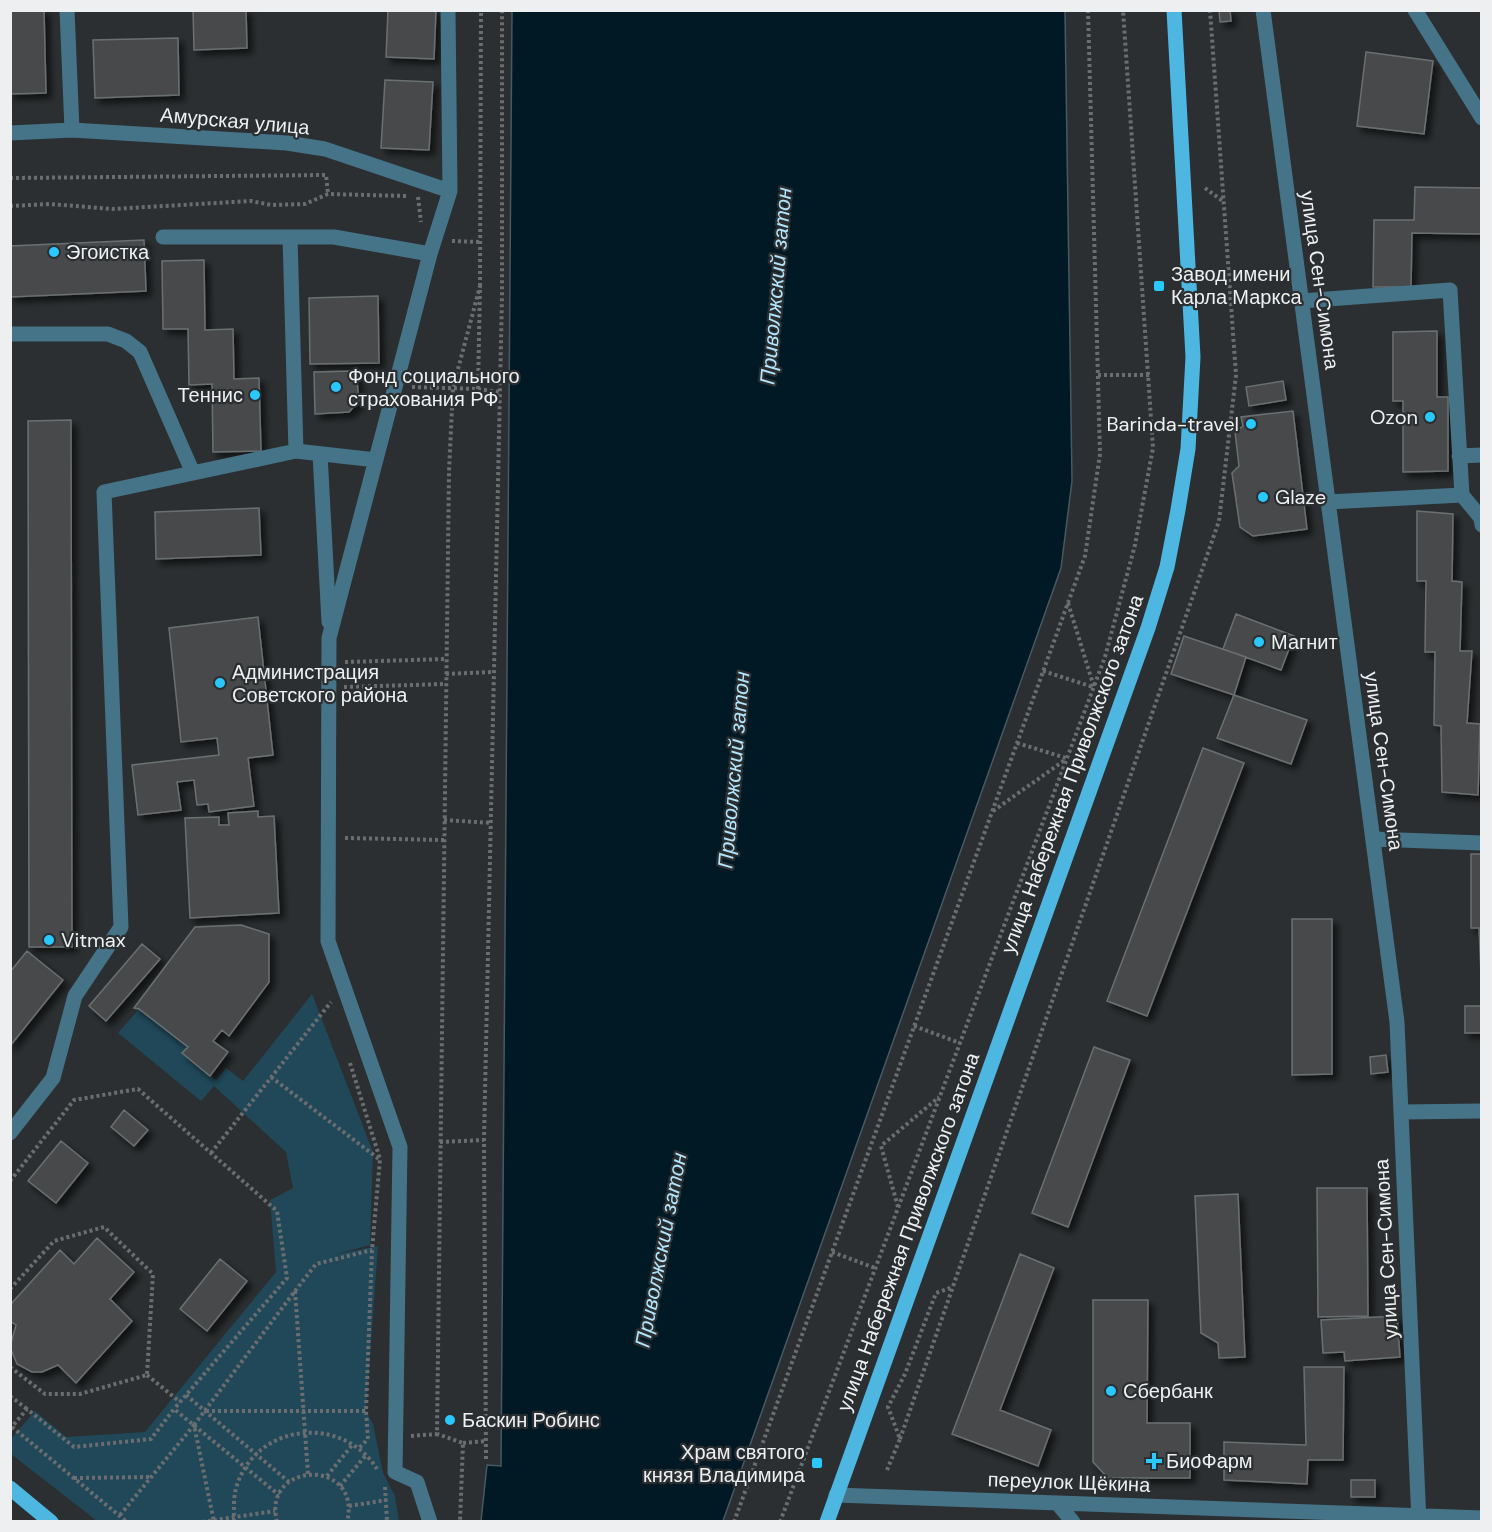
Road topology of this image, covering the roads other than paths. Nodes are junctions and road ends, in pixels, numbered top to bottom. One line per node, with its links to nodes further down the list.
1 (67, 10): 7 (street)
2 (448, 10): 9 (street)
3 (1174, 10): 31 (main road, улица Набережная Приволжского затона)
4 (1263, 10): 13 (street, улица Сен-Симона)
5 (1415, 10): 6 (street)
6 (1482, 118)
7 (72, 130): 8 (street, Амурская улица); 9 (street, Амурская улица)
8 (10, 133)
9 (450, 191): 12 (street)
10 (163, 237): 11 (street)
11 (290, 237): 12 (street); 15 (street)
12 (433, 248): 19 (street)
13 (1302, 301): 18 (street); 22 (street, улица Сен-Симона)
14 (10, 334): 20 (street)
15 (296, 451): 16 (street); 20 (street)
16 (320, 454): 19 (street); 24 (street)
17 (1482, 455): 18 (street)
18 (1459, 456): 21 (street)
19 (376, 460): 24 (street)
20 (192, 473): 29 (street)
21 (1462, 495): 22 (street); 23 (street)
22 (1328, 502): 25 (street, улица Сен-Симона)
23 (1482, 525)
24 (329, 638): 36 (street)
25 (1373, 839): 26 (street); 28 (street, улица Сен-Симона)
26 (1482, 843)
27 (1482, 1111): 28 (street)
28 (1401, 1112): 33 (street, улица Сен-Симона)
29 (10, 1132)
30 (10, 1488): 35 (main road)
31 (836, 1495): 32 (street, переулок Щёкина); 37 (main road, улица Набережная Приволжского затона)
32 (1057, 1503): 33 (street, переулок Щёкина); 38 (street)
33 (1419, 1518): 34 (street, переулок Щёкина)
34 (1482, 1518)
35 (51, 1521)
36 (430, 1521)
37 (826, 1521)
38 (1073, 1521)

